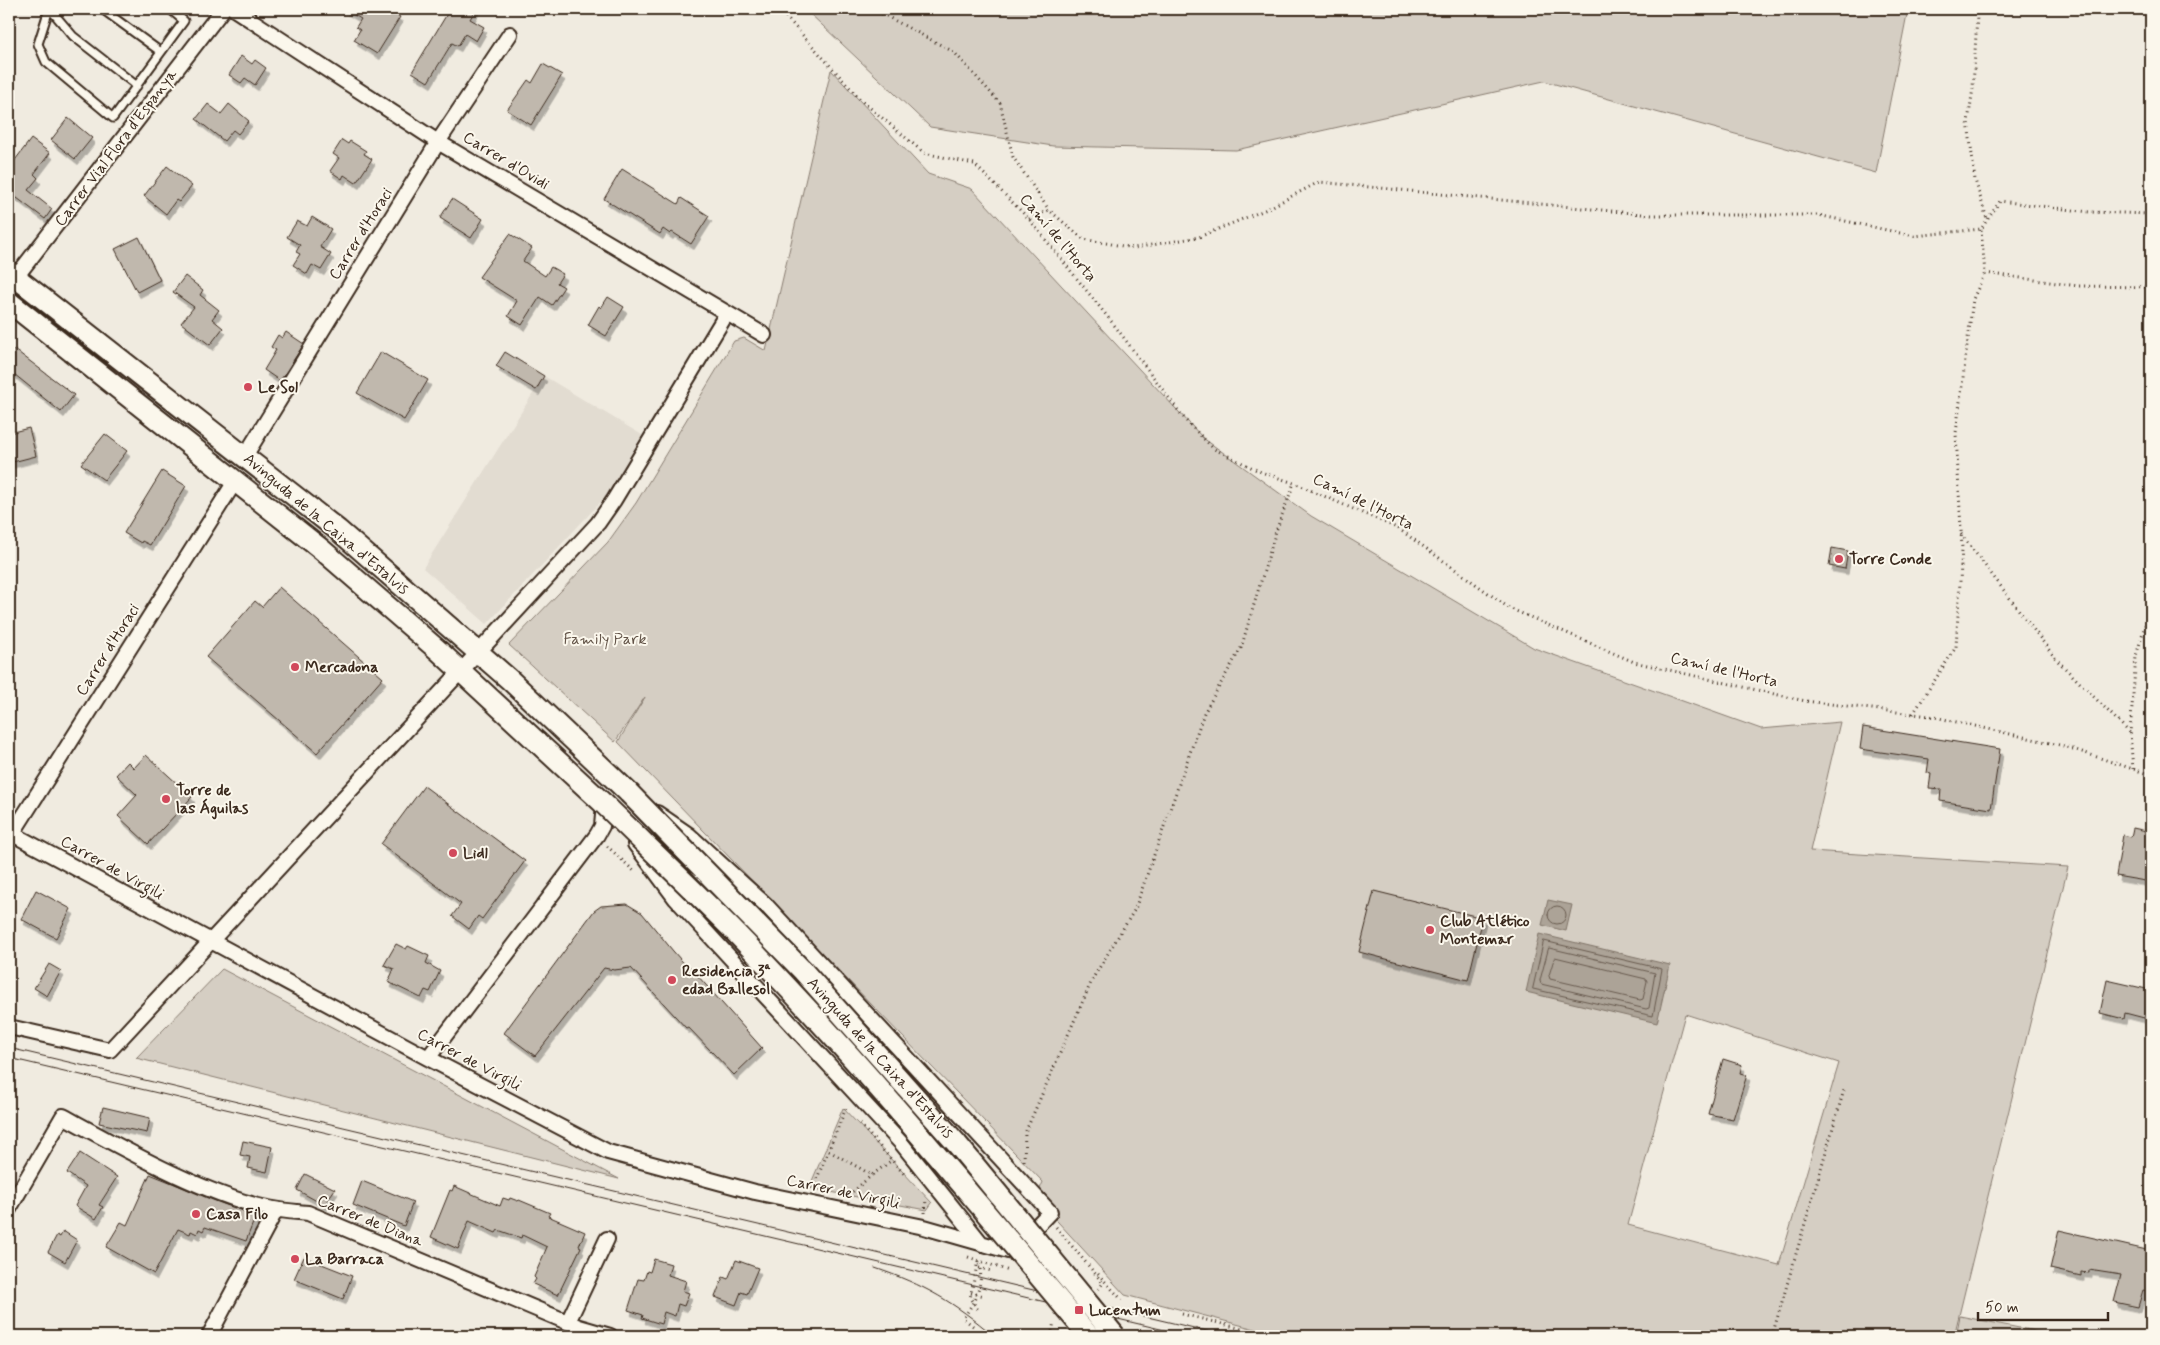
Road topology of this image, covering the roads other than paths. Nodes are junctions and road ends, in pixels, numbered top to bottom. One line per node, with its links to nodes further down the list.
1 (50, 9): 8 (lane); 8 (lane)
2 (102, 9): 7 (lane)
3 (170, 9): 7 (lane)
4 (223, 9): 10 (street, Carrer Vial Flora d'Espanya)
5 (234, 9): 9 (street, Carrer d'Ovidi)
6 (510, 34): 9 (street, Carrer d'Horaci)
7 (161, 52): 8 (lane)
8 (137, 86)
9 (438, 142): 12 (street, Carrer d'Ovidi); 14 (street, Carrer d'Horaci)
10 (11, 278): 14 (main road, Avinguda de la Caixa d'Estalvis)
11 (9, 302): 15 (main road, Avinguda de la Caixa d'Estalvis)
12 (727, 313): 13 (street, Carrer d'Ovidi); 16 (street)
13 (764, 335)
14 (245, 456): 16 (main road, Avinguda de la Caixa d'Estalvis)
15 (236, 480): 17 (main road, Avinguda de la Caixa d'Estalvis); 20 (street, Carrer d'Horaci)
16 (479, 653): 17 (street); 18 (main road, Avinguda de la Caixa d'Estalvis)
17 (462, 672): 19 (main road, Avinguda de la Caixa d'Estalvis); 21 (street)
18 (629, 793): 26 (street, Avinguda de la Caixa d'Estalvis); 35 (main road, Avinguda de la Caixa d'Estalvis, bridge)
19 (604, 804): 23 (street); 27 (street, Avinguda de la Caixa d'Estalvis); 34 (main road, Avinguda de la Caixa d'Estalvis, bridge)
20 (10, 835): 21 (street, Carrer de Virgili)
21 (211, 942): 22 (street); 23 (street, Carrer de Virgili)
22 (9, 1027)
23 (428, 1058): 28 (street, Carrer de Virgili)
24 (9, 1209): 25 (street, Carrer de Diana)
25 (276, 1210): 31 (street, Carrer de Diana); 32 (street)
26 (1050, 1212): 30 (street, Carrer de Virgili)
27 (959, 1213): 28 (street); 30 (street, Avinguda de la Caixa d'Estalvis)
28 (945, 1233): 30 (street, Carrer de Virgili)
29 (607, 1239): 31 (street)
30 (982, 1244)
31 (574, 1328): 33 (street, Carrer de Diana)
32 (208, 1336)
33 (610, 1336)
34 (1089, 1336)
35 (1115, 1336)

